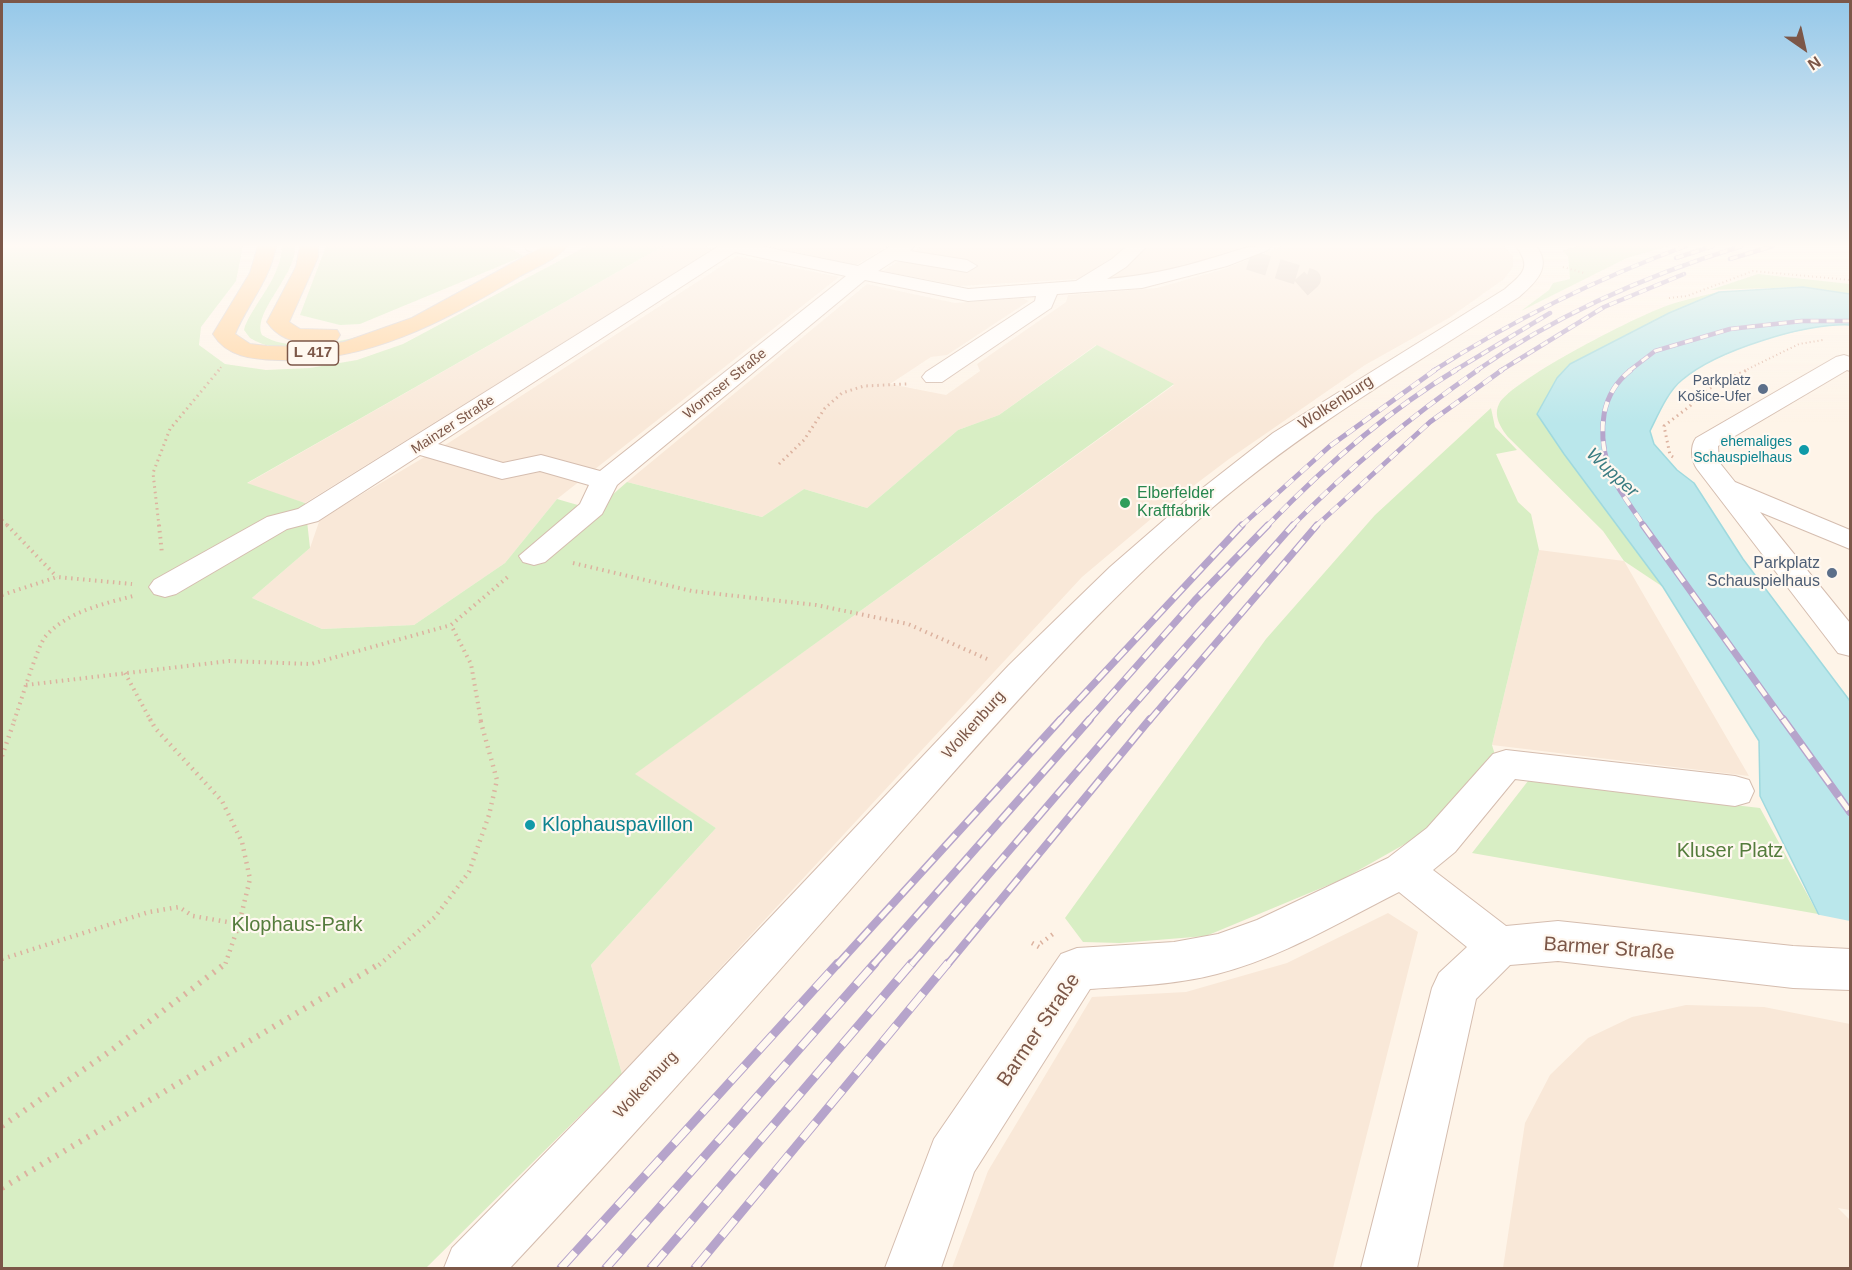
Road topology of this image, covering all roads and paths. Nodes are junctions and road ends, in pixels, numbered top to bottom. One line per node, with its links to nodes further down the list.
1 (241, 305): 4 (main road, L 417)
2 (284, 305): 3 (main road, L 417)
3 (422, 305)
4 (451, 305)
5 (641, 305): 12 (street, Mainzer Straße)
6 (821, 305): 14 (street, Wormser Straße)
7 (1042, 305): 11 (street)
8 (1493, 305): 25 (street, Wolkenburg)
9 (1848, 362): 15 (street)
10 (225, 363): 19 (path)
11 (934, 377): 13 (path)
12 (420, 447): 14 (street); 19 (street, Mainzer Straße)
13 (778, 464)
14 (605, 481): 18 (street, Wormser Straße)
15 (1725, 487): 17 (street); 23 (street)
16 (2, 520): 20 (path)
17 (1851, 540)
18 (534, 556): 22 (path); 25 (path)
19 (164, 576): 20 (path); 26 (path)
20 (57, 577): 21 (path)
21 (2, 595)
22 (451, 625): 24 (path); 37 (path)
23 (1851, 645)
24 (125, 673): 26 (path); 30 (path)
25 (1021, 674): 38 (street, Wolkenburg)
26 (26, 685): 27 (path)
27 (2, 756)
28 (1735, 791): 29 (street)
29 (1403, 870): 33 (street); 39 (street, Barmer Straße)
30 (239, 924): 34 (path); 36 (path)
31 (1049, 935): 32 (path)
32 (1032, 943)
33 (1499, 946): 35 (street, Barmer Straße); 40 (street)
34 (2, 959)
35 (1846, 969)
36 (2, 1126)
37 (2, 1188)
38 (472, 1269)
39 (913, 1269)
40 (1389, 1269)

